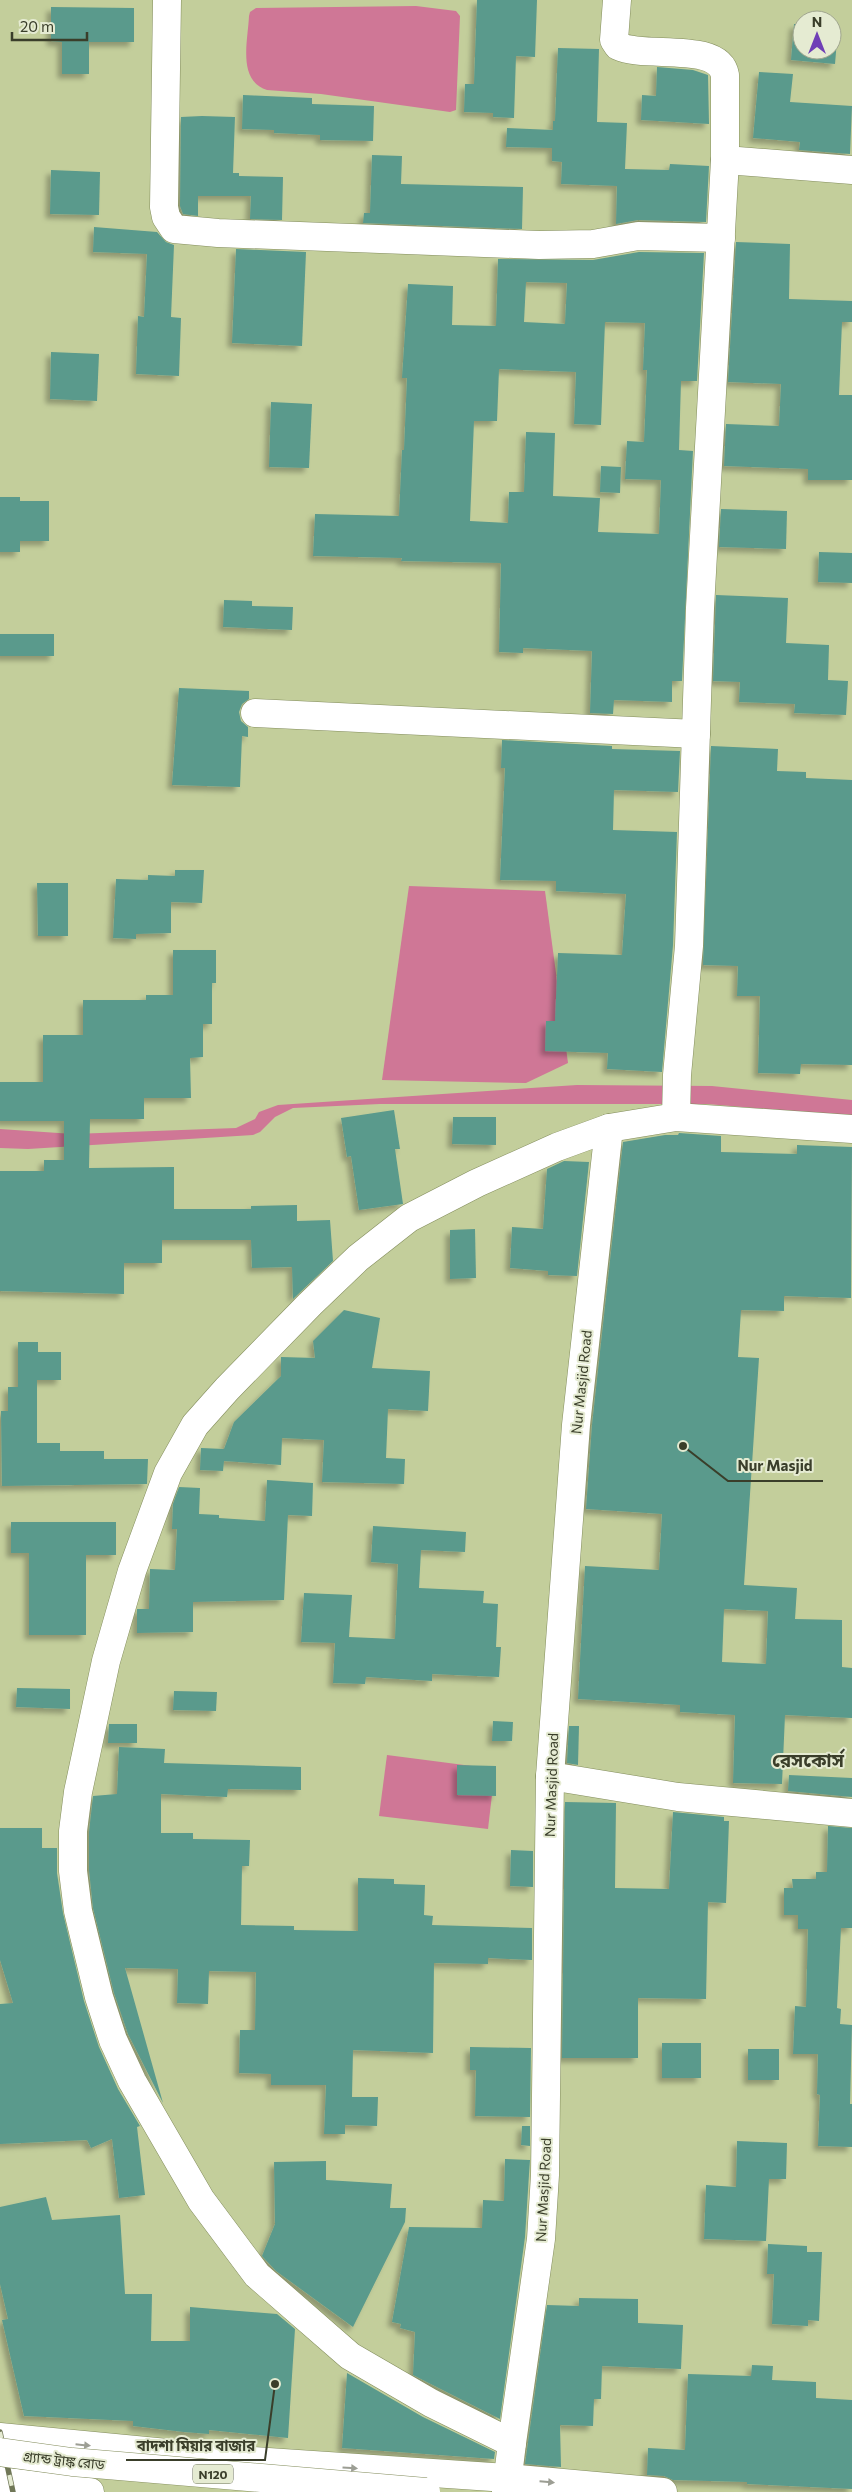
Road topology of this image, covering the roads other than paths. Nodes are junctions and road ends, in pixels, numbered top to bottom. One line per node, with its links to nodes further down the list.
1 (167, 0): 5 (main road)
2 (617, 0): 3 (main road)
3 (725, 160): 4 (main road); 5 (main road)
4 (852, 170)
5 (721, 238): 7 (main road)
6 (255, 713): 7 (main road)
7 (696, 734): 8 (main road)
8 (676, 1117): 9 (main road); 10 (main road)
9 (610, 1128): 11 (main road, Nur Masjid Road); 14 (main road)
10 (852, 1129)
11 (550, 1776): 12 (main road); 14 (main road, Nur Masjid Road)
12 (852, 1813)
13 (0, 2437): 17 (main road, one-way to 17)
14 (512, 2443): 17 (main road, Nur Masjid Road)
15 (0, 2452): 19 (main road, গ্র্যান্ড ট্রাঙ্ক রোড / N120, bridge)
16 (0, 2481): 18 (main road)
17 (507, 2485): 20 (main road, one-way to 20)
18 (90, 2492)
19 (426, 2492)
20 (663, 2492)

